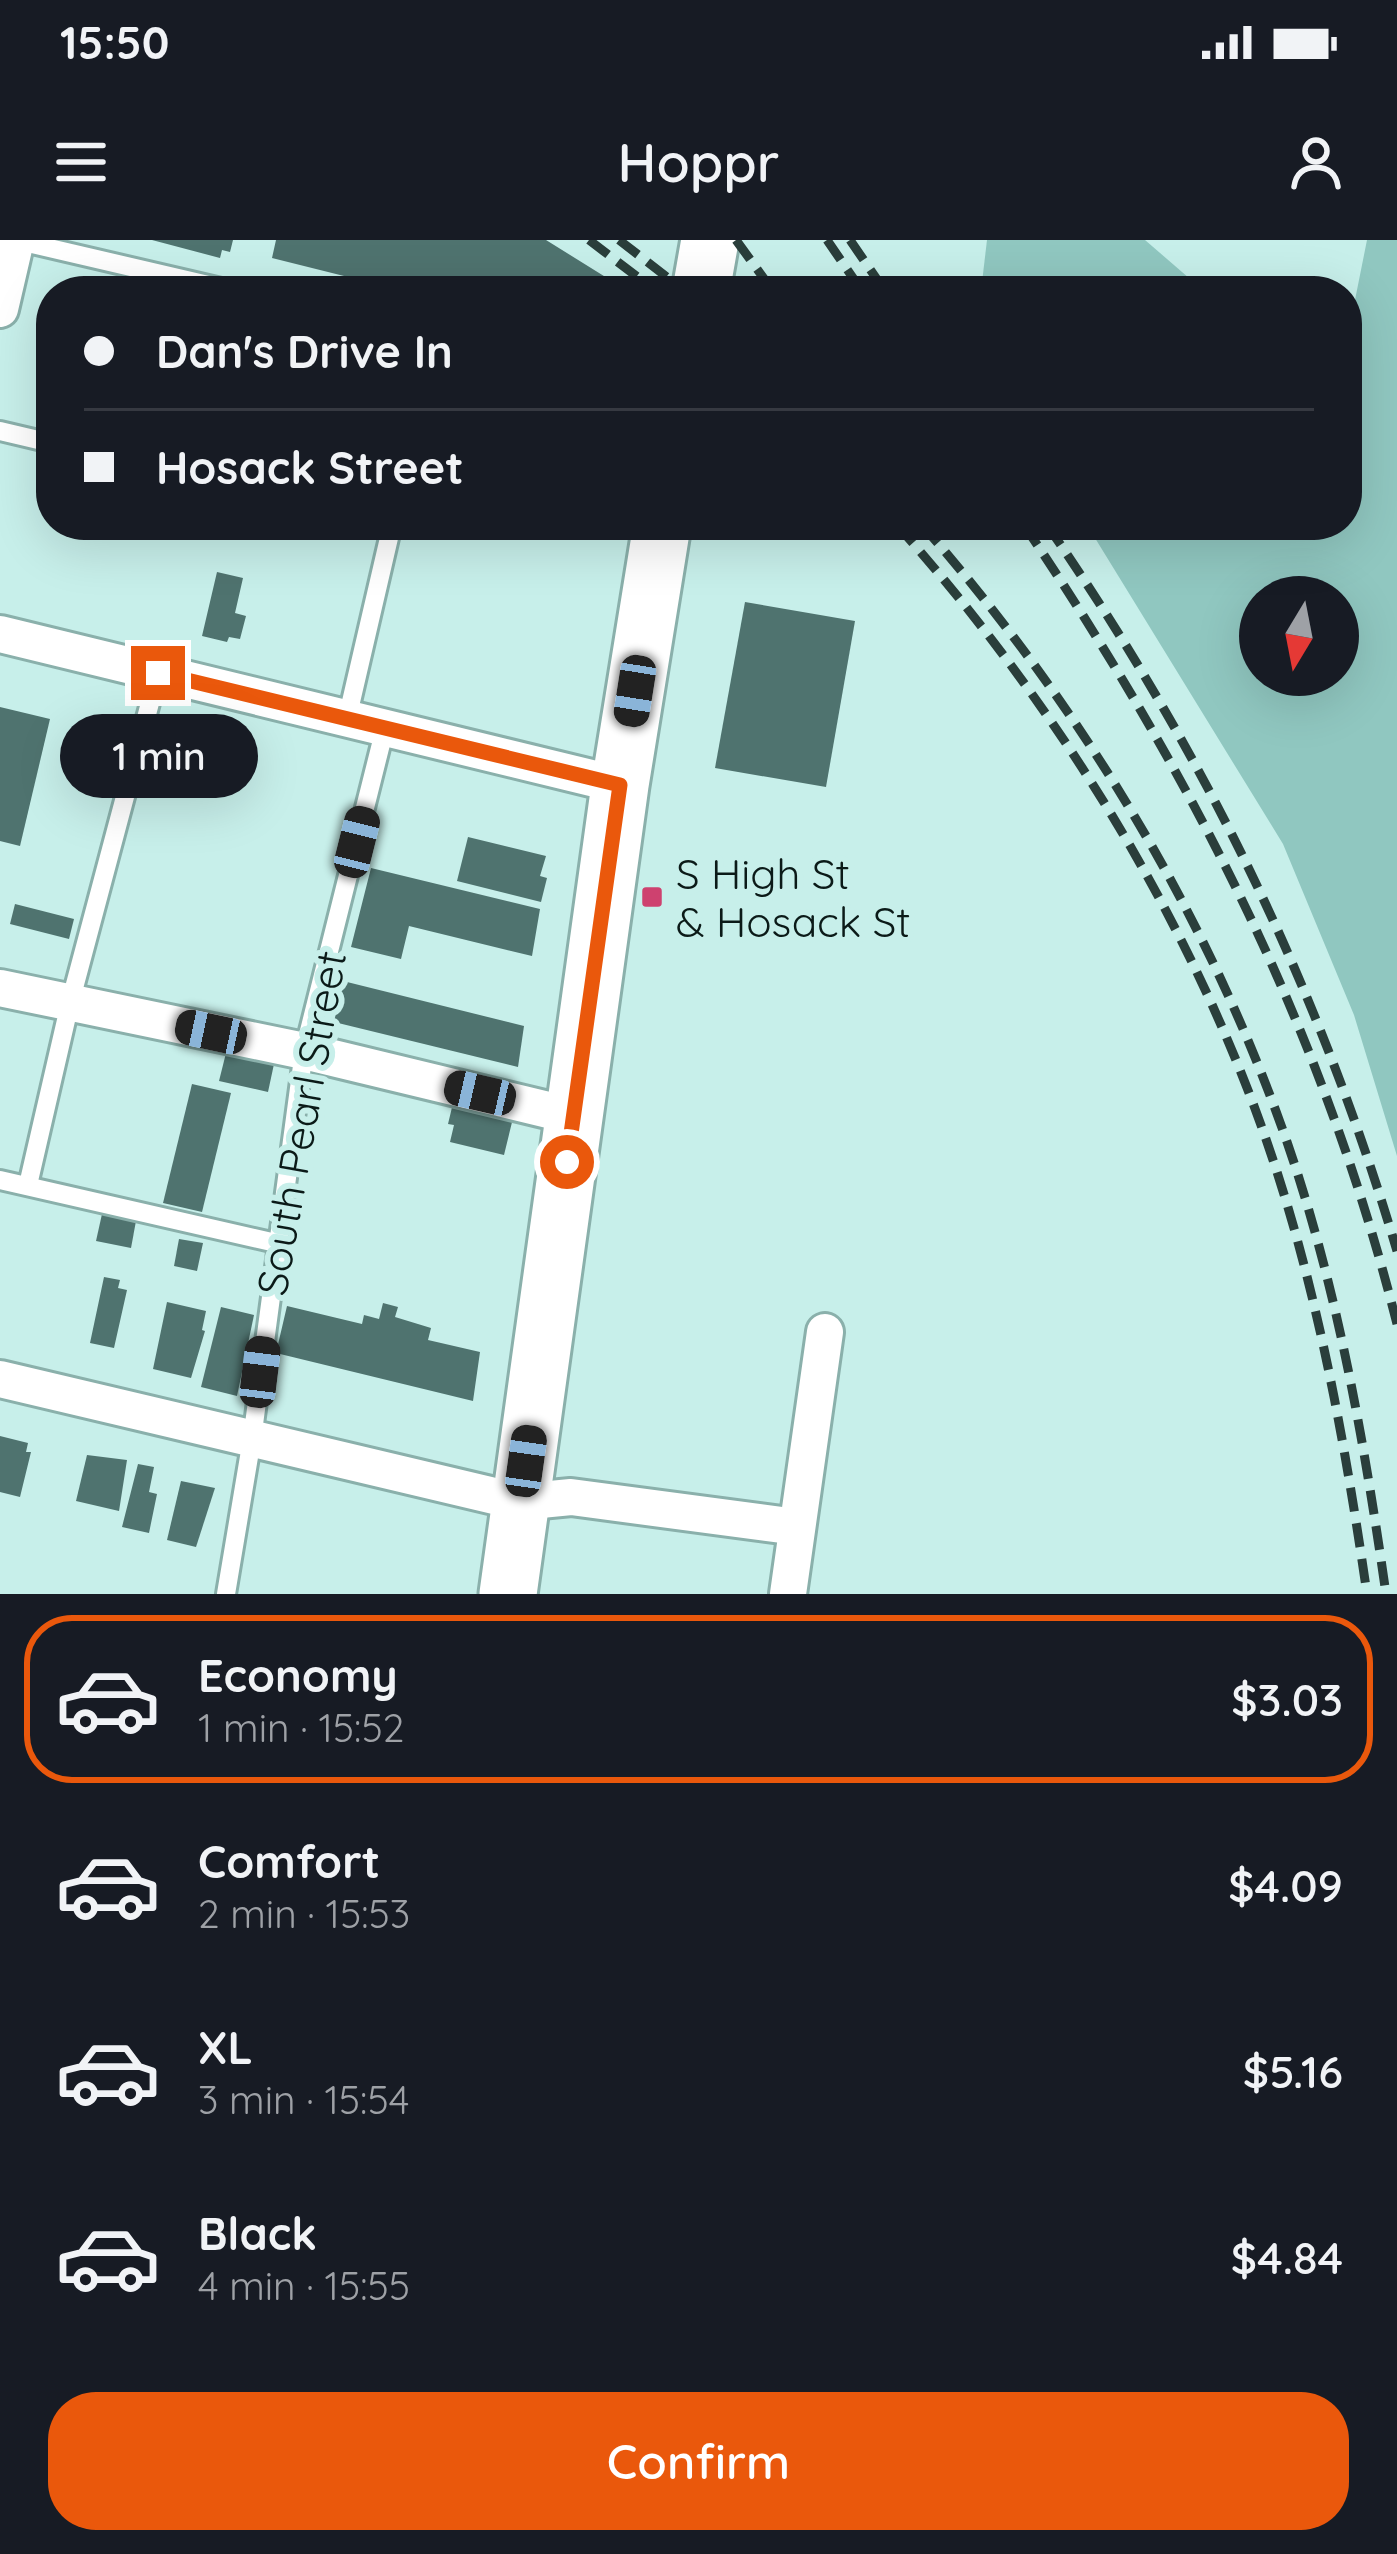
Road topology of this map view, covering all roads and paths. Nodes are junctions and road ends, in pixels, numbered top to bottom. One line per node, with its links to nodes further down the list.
1 (15, 240): 3 (lane); 5 (street)
2 (710, 240): 4 (main road)
3 (170, 276)
4 (704, 276)
5 (0, 309)
6 (0, 431): 7 (lane)
7 (36, 439)
8 (389, 540): 12 (lane)
9 (660, 540): 14 (main road)
10 (0, 634): 11 (street)
11 (158, 673): 12 (street); 16 (lane)
12 (347, 718): 13 (street)
13 (386, 728): 14 (street); 17 (lane, South Pearl Street)
14 (620, 785): 18 (main road)
15 (0, 988): 16 (street)
16 (70, 1003): 17 (street); 20 (lane)
17 (304, 1051): 18 (street); 21 (lane, South Pearl Street)
18 (573, 1115): 25 (main road)
19 (0, 1180): 20 (lane)
20 (28, 1185): 21 (lane)
21 (276, 1243): 24 (lane, South Pearl Street)
22 (826, 1332): 26 (street)
23 (0, 1379): 24 (street)
24 (251, 1439): 25 (street); 27 (lane, South Pearl Street)
25 (520, 1502): 26 (street); 28 (main road)
26 (796, 1527): 29 (street)
27 (226, 1594)
28 (508, 1594)
29 (788, 1594)

